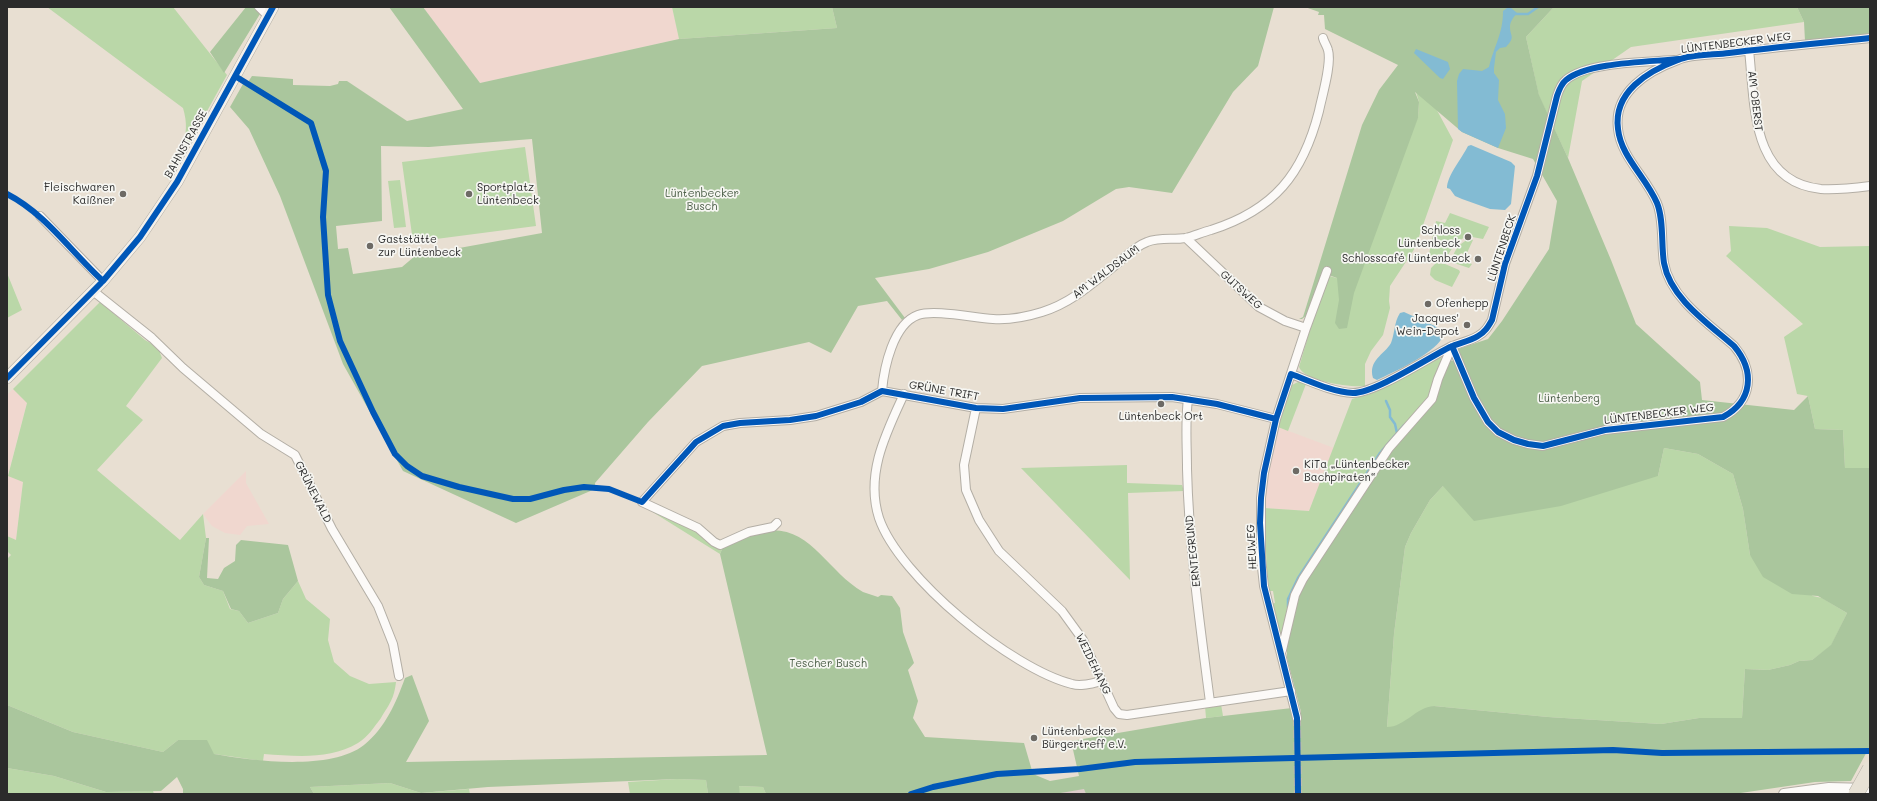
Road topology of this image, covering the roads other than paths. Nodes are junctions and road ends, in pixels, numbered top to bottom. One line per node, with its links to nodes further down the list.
1 (258, 7): 2 (street)
2 (271, 11): 11 (main road, BAHNSTRASSE)
3 (1323, 38): 9 (street, AM WALDSAUM)
4 (1870, 38): 5 (street, LÜNTENBECKER WEG)
5 (1749, 50): 6 (street, LÜNTENBECKER WEG); 7 (street, AM OBERST)
6 (1679, 59): 14 (street, LÜNTENBECK); 14 (street, LÜNTENBECKER WEG)
7 (1870, 186)
8 (40, 216): 11 (street)
9 (1186, 238): 13 (street, GUTSWEG); 17 (street, AM WALDSAUM)
10 (1327, 271): 13 (street, HEUWEG)
11 (103, 281): 12 (main road, BAHNSTRASSE)
12 (93, 291): 16 (main road, BAHNSTRASSE); 24 (street, GRÜNEWALD)
13 (1306, 328): 15 (street, HEUWEG)
14 (1452, 346): 15 (street, LÜNTENBECK); 23 (street)
15 (1291, 374): 21 (street, HEUWEG)
16 (7, 378)
17 (882, 391): 18 (street, GRÜNE TRIFT); 22 (street)
18 (904, 394): 20 (street, GRÜNE TRIFT); 25 (street)
19 (1188, 399): 20 (street, GRÜNE TRIFT); 21 (street, GRÜNE TRIFT); 27 (street, ERNTEGRUND)
20 (976, 408): 25 (street, WEIDEHANG)
21 (1276, 419): 23 (street, HEUWEG)
22 (777, 523)
23 (1282, 652): 26 (street, HEUWEG)
24 (399, 676)
25 (1102, 681): 27 (street, WEIDEHANG)
26 (1291, 691): 27 (street, WEIDEHANG); 28 (street, HEUWEG)
27 (1210, 702)
28 (1297, 718)
29 (1870, 769): 32 (highway, bridge)
30 (1870, 789): 31 (street)
31 (1784, 794)
32 (1856, 794)

